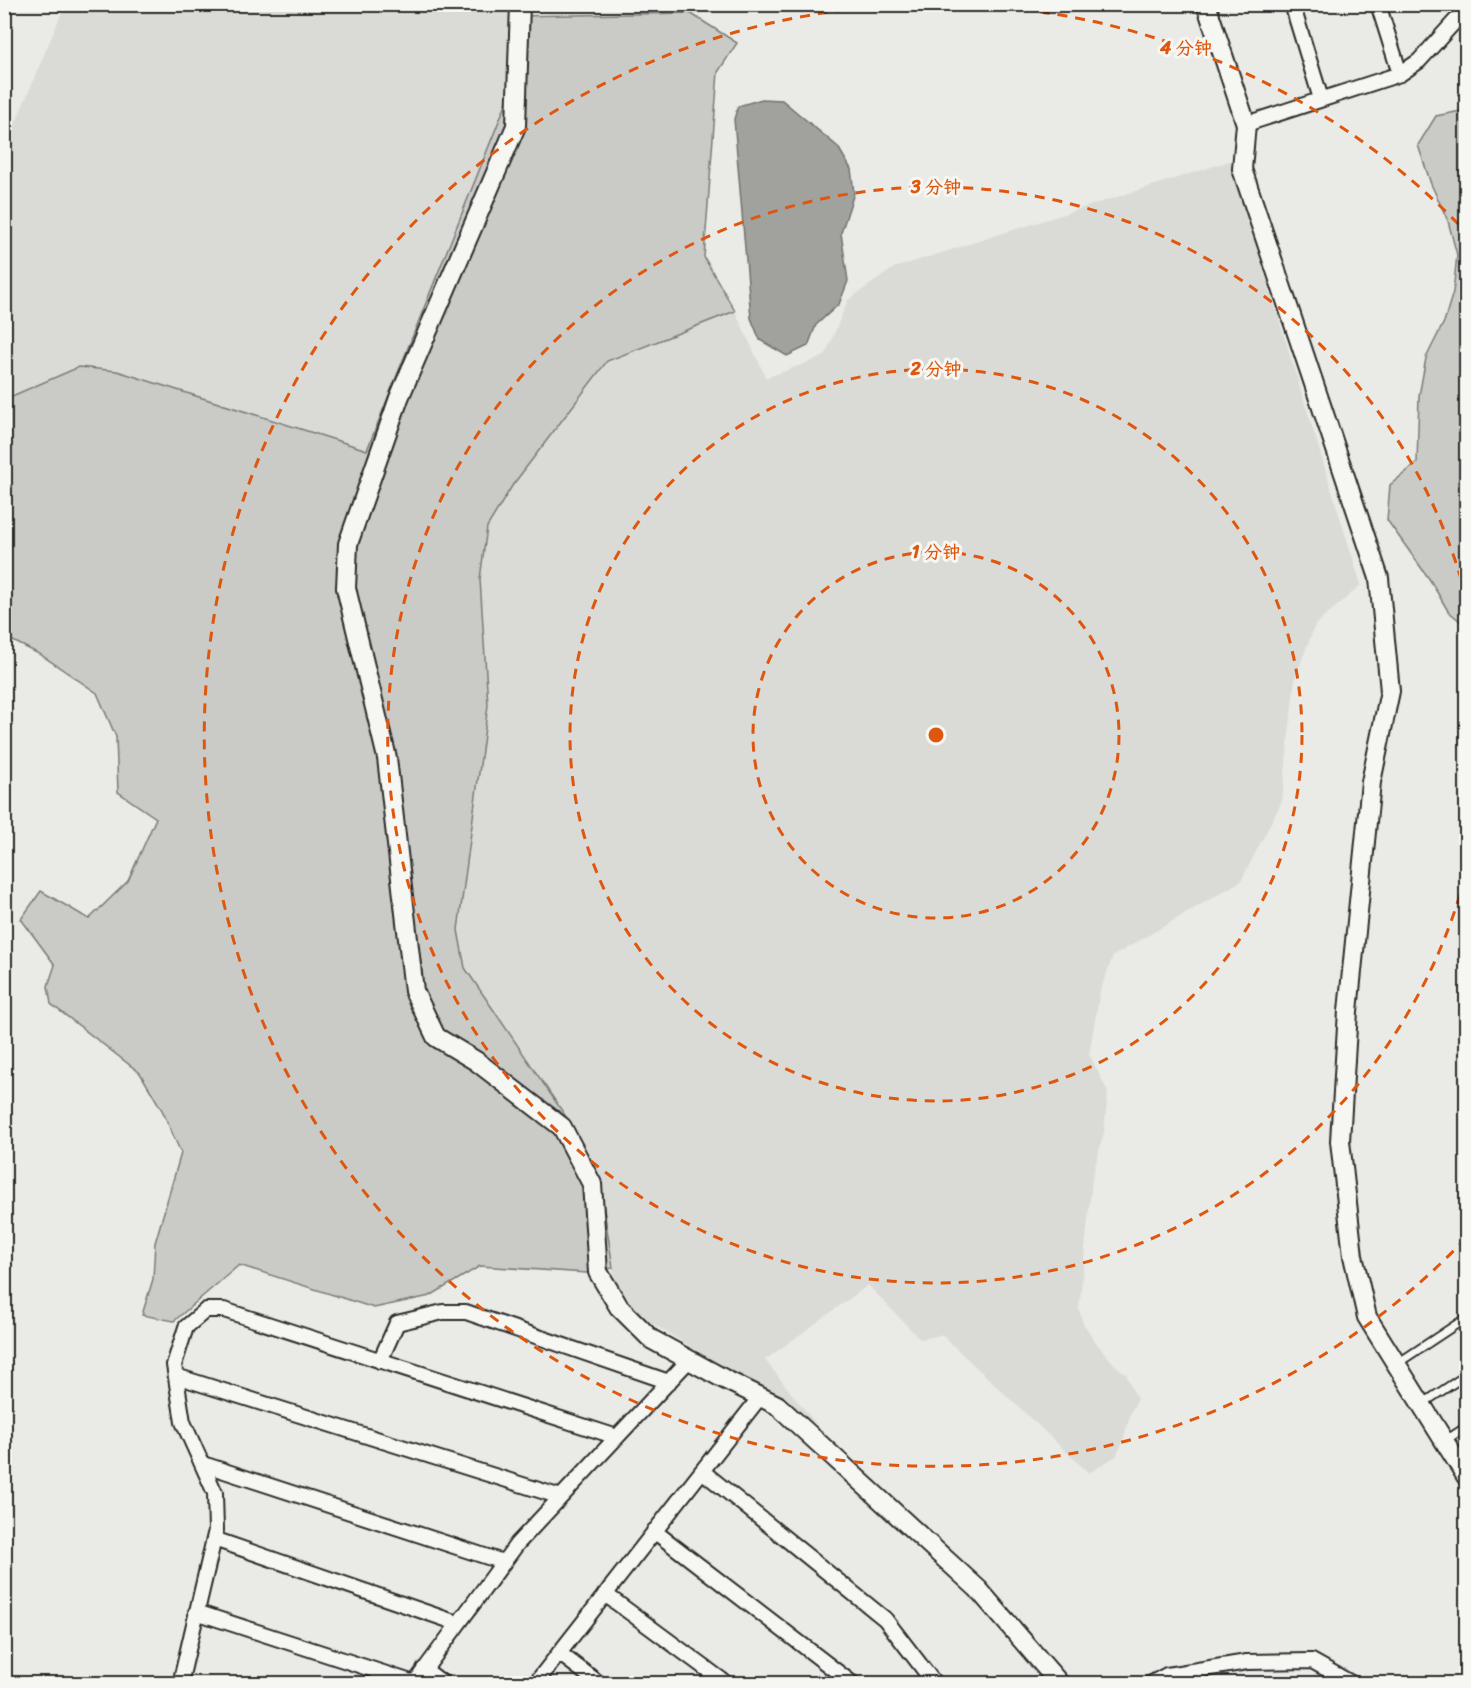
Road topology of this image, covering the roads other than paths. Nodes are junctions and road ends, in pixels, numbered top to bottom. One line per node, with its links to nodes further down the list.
1 (520, 4): 10 (street)
2 (1206, 4): 8 (street)
3 (1292, 4): 7 (street)
4 (1378, 4): 6 (street)
5 (1467, 9): 6 (street)
6 (1400, 74): 7 (street)
7 (1321, 99): 8 (street)
8 (1246, 123): 12 (street)
9 (1467, 1318): 12 (lane)
10 (689, 1360): 15 (street); 16 (street)
11 (380, 1361): 14 (street); 15 (street); 19 (street)
12 (1397, 1364): 17 (street)
13 (1467, 1375): 17 (lane)
14 (176, 1376): 21 (street); 24 (street)
15 (669, 1382): 19 (street)
16 (760, 1397): 22 (street); 41 (street)
17 (1422, 1404): 20 (street)
18 (1467, 1427): 20 (lane)
19 (617, 1437): 24 (street)
20 (1445, 1441): 23 (street)
21 (203, 1464): 26 (street); 27 (street)
22 (702, 1471): 25 (street); 40 (street)
23 (1467, 1476)
24 (561, 1497): 27 (street)
25 (654, 1531): 28 (street); 39 (street)
26 (214, 1539): 29 (street); 30 (street)
27 (503, 1562): 30 (street)
28 (605, 1594): 31 (street); 38 (street)
29 (196, 1612): 33 (street); 34 (street)
30 (457, 1623): 32 (street)
31 (559, 1653): 36 (street); 37 (street)
32 (424, 1669): 34 (street); 35 (street)
33 (180, 1683)
34 (414, 1683)
35 (444, 1683)
36 (535, 1683)
37 (600, 1683)
38 (727, 1683)
39 (853, 1683)
40 (935, 1683)
41 (1060, 1683)
42 (1150, 1683): 43 (street)
43 (1353, 1683)

